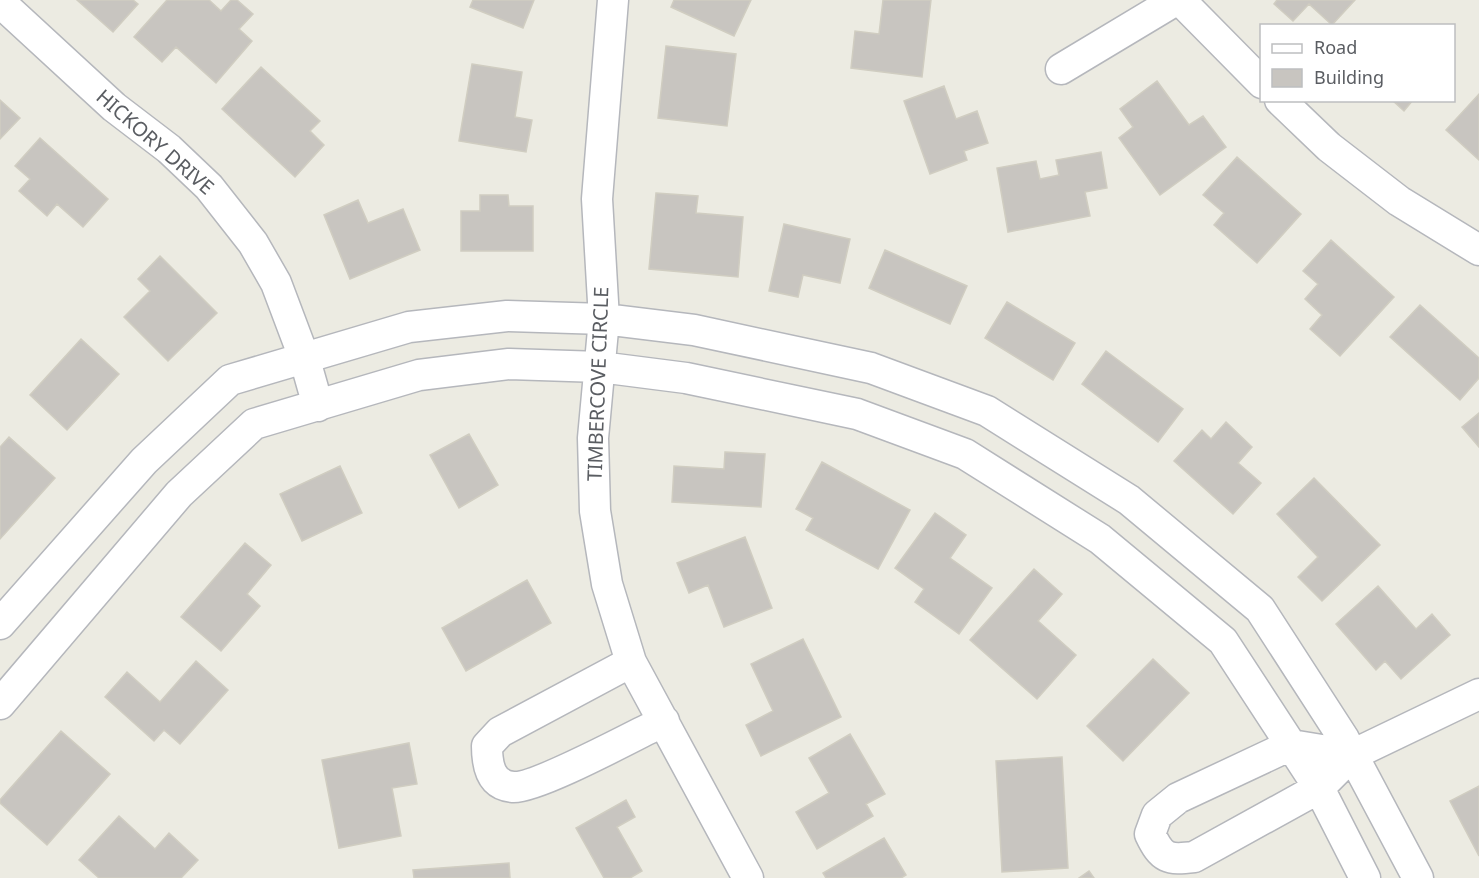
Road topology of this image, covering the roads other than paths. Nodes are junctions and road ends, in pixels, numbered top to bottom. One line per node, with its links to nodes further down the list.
1 (613, 0): 8 (street, TIMBERCOVE CIRCLE)
2 (1178, 0): 4 (street); 5 (street)
3 (0, 2): 9 (street, HICKORY DRIVE)
4 (1061, 69)
5 (1260, 81)
6 (1282, 102): 7 (street)
7 (1479, 250)
8 (604, 319): 9 (street); 10 (street, TIMBERCOVE CIRCLE); 12 (street)
9 (305, 360): 11 (street, HICKORY DRIVE); 14 (street)
10 (600, 367): 11 (street); 13 (street); 15 (street, TIMBERCOVE CIRCLE)
11 (318, 406): 17 (street)
12 (1021, 432): 13 (street); 20 (street)
13 (993, 472): 19 (street)
14 (0, 624)
15 (631, 662): 18 (street, TIMBERCOVE CIRCLE); 18 (street)
16 (1479, 693): 20 (street)
17 (0, 704)
18 (664, 721): 22 (street, TIMBERCOVE CIRCLE)
19 (1291, 745): 20 (street); 21 (street); 21 (street)
20 (1352, 755): 21 (street); 24 (street)
21 (1318, 788): 23 (street)
22 (748, 878)
23 (1365, 878)
24 (1419, 878)

